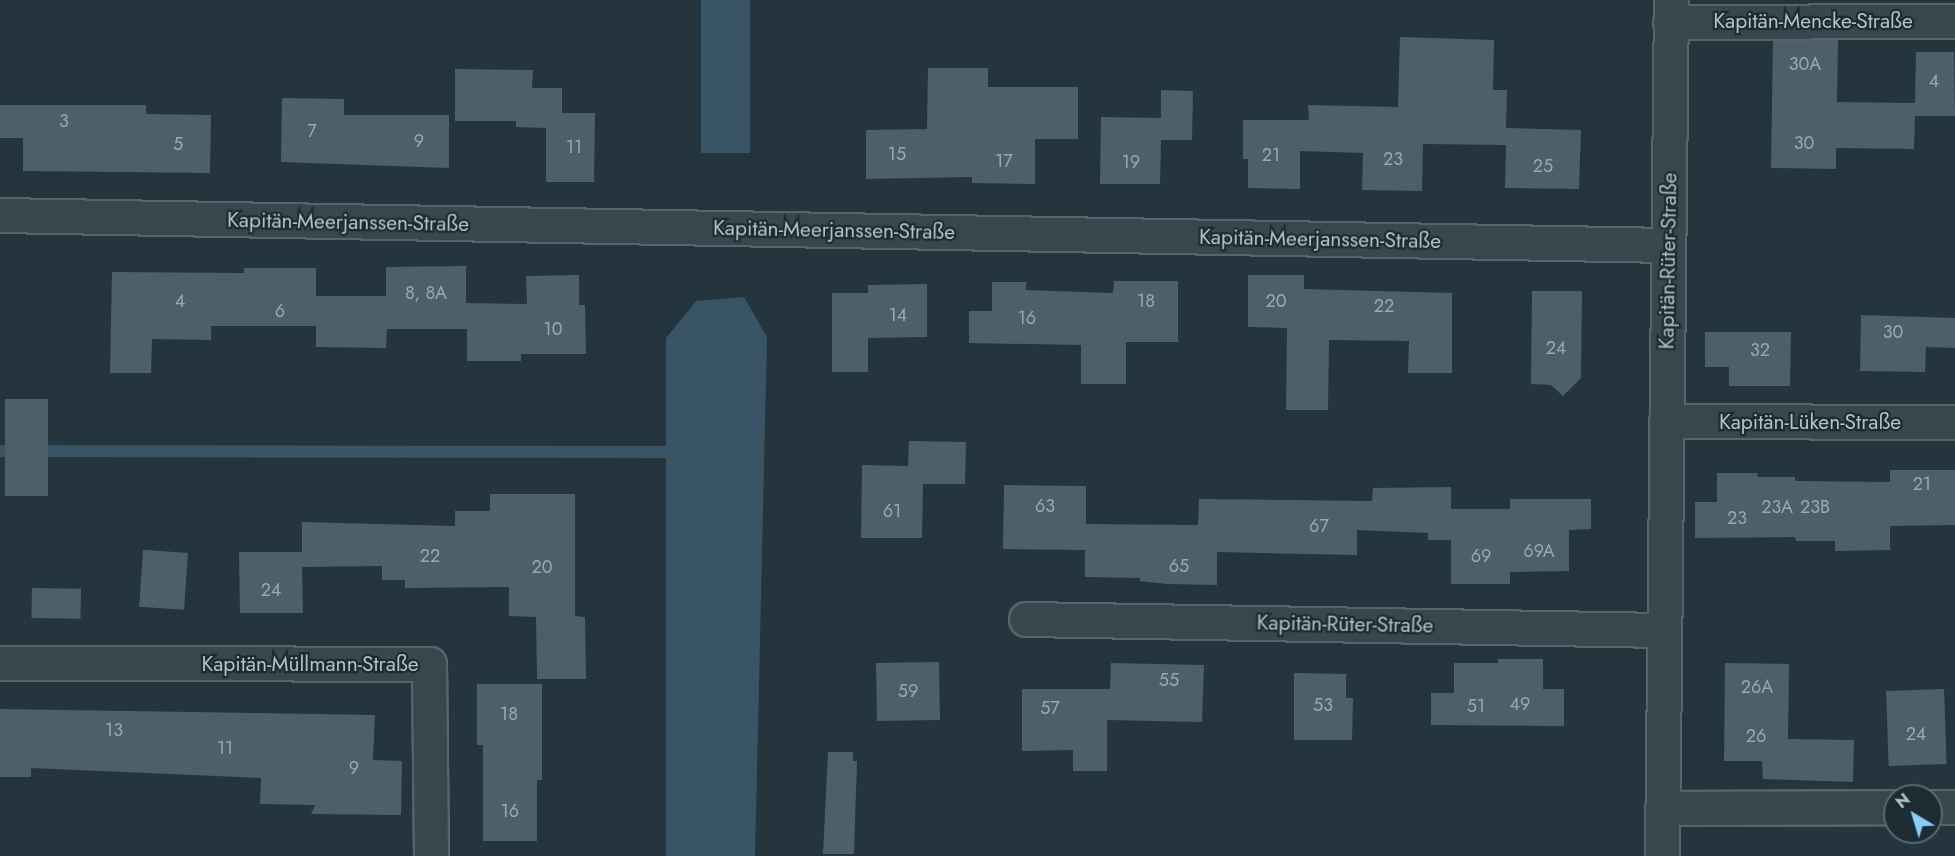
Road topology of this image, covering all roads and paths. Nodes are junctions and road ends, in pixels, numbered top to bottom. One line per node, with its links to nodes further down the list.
1 (1671, 11): 2 (street, Kapitän-Mencke-Straße); 4 (street, Kapitän-Rüter-Straße)
2 (1955, 21)
3 (0, 215): 4 (street, Kapitän-Meerjanssen-Straße)
4 (1668, 245): 5 (street, Kapitän-Rüter-Straße)
5 (1666, 421): 6 (street, Kapitän-Lüken-Straße); 8 (street, Kapitän-Rüter-Straße)
6 (1955, 422)
7 (1026, 619): 8 (street, Kapitän-Rüter-Straße)
8 (1664, 630): 11 (street, Kapitän-Rüter-Straße)
9 (0, 663): 12 (street, Kapitän-Müllmann-Straße)
10 (1883, 807): 11 (street)
11 (1662, 808): 13 (street, Kapitän-Rüter-Straße)
12 (431, 856)
13 (1662, 856)

